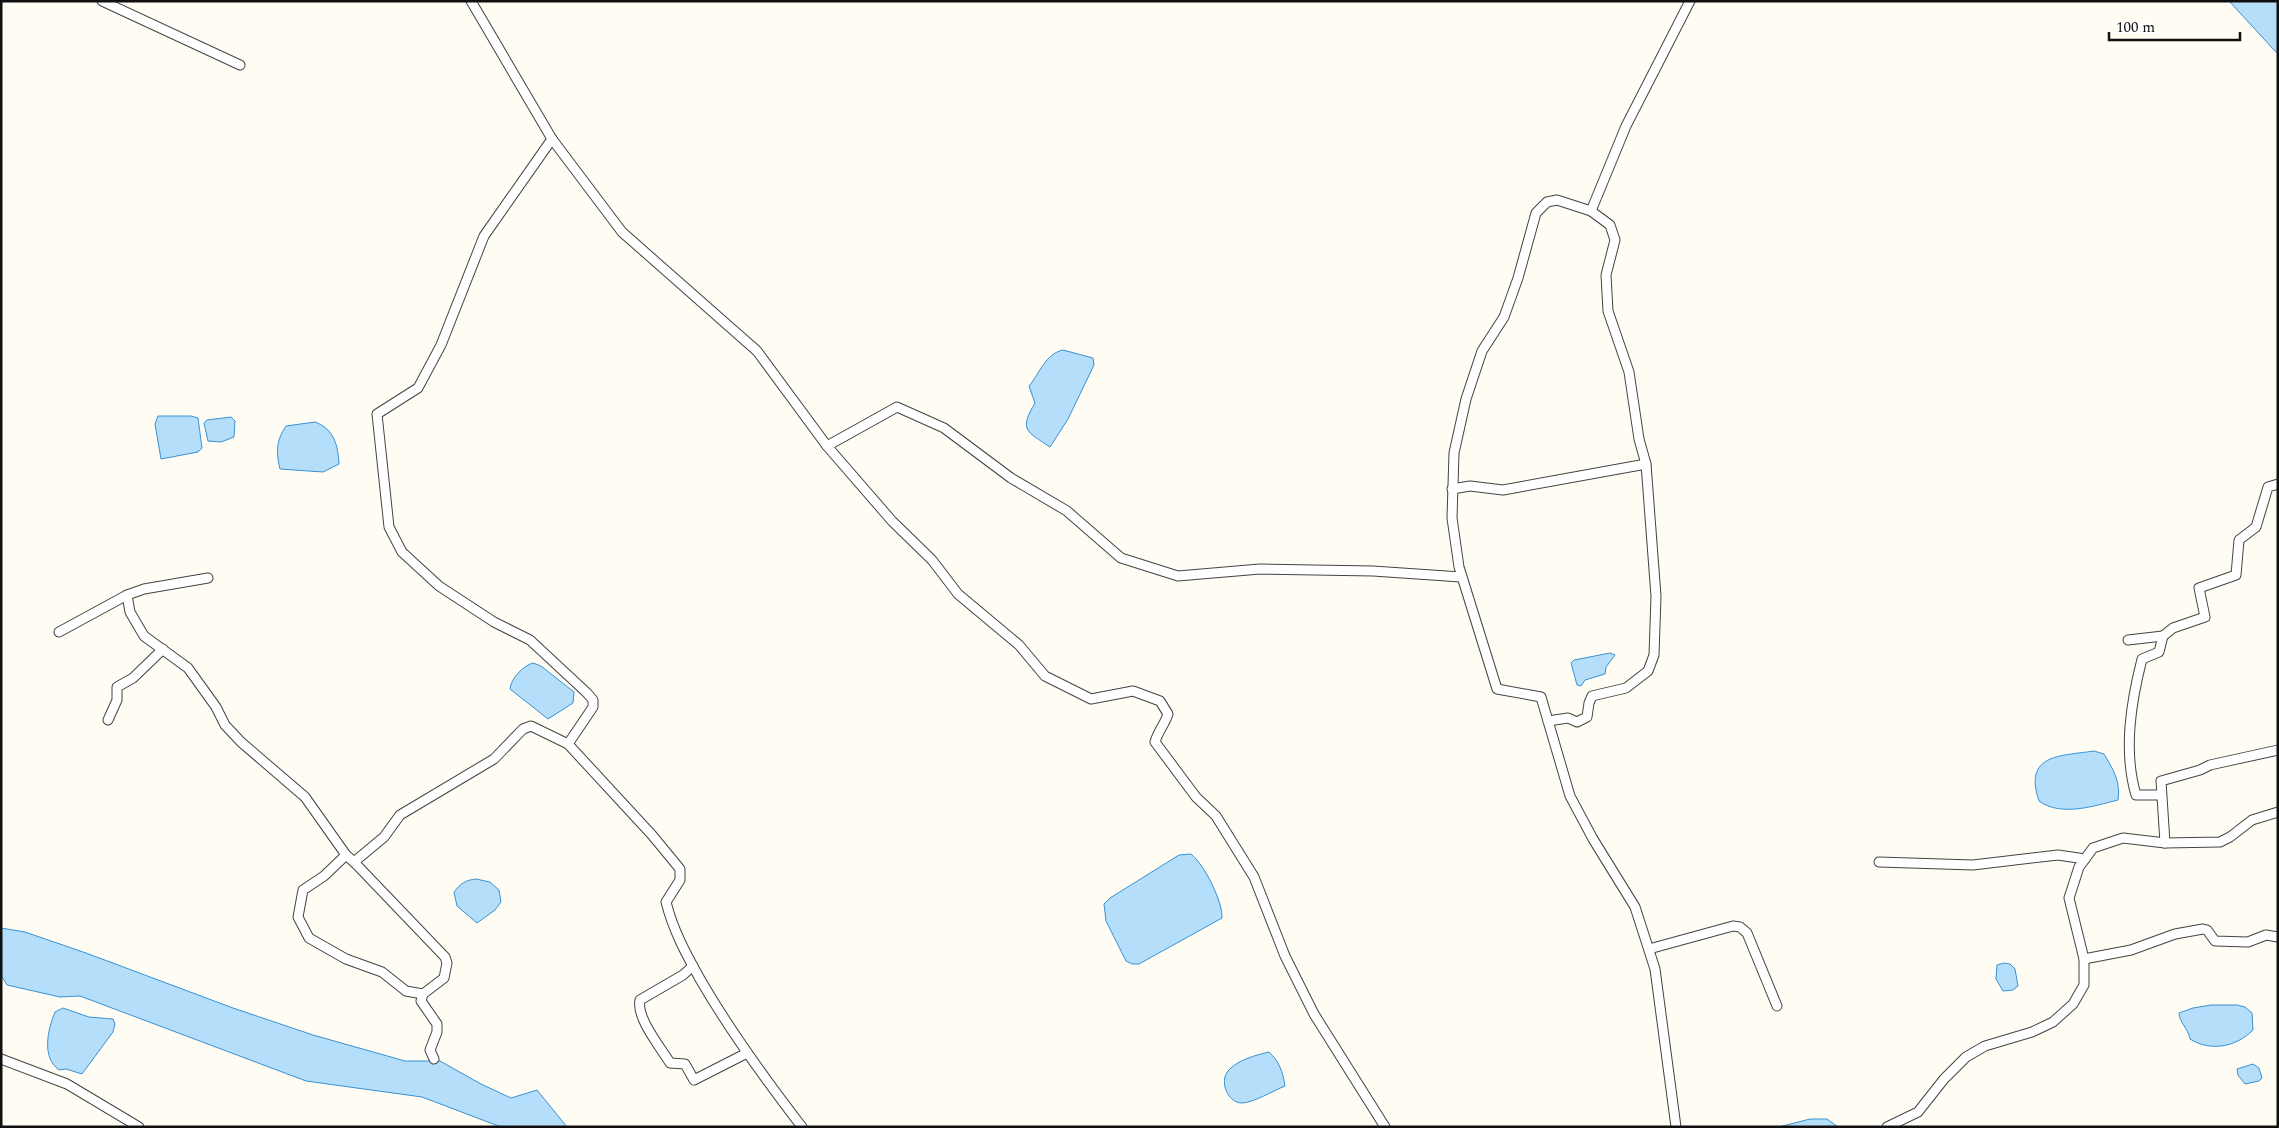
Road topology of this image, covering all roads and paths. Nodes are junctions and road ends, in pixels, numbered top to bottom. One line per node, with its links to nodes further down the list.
1 (102, 1): 4 (street)
2 (471, 1): 5 (street)
3 (1690, 1): 6 (street)
4 (240, 66)
5 (552, 139): 7 (street); 20 (street)
6 (1591, 211): 8 (street); 10 (street)
7 (827, 446): 11 (street); 40 (street)
8 (1646, 464): 10 (street); 19 (street)
9 (2278, 484): 15 (street)
10 (1452, 489): 11 (street)
11 (1461, 577): 19 (street)
12 (208, 578): 13 (street)
13 (127, 595): 14 (street); 17 (street)
14 (59, 632)
15 (2163, 636): 16 (street); 22 (street)
16 (2128, 640)
17 (163, 649): 18 (street); 25 (street)
18 (108, 720)
19 (1548, 721): 30 (street)
20 (568, 744): 27 (street); 32 (street)
21 (2278, 750): 22 (street)
22 (2161, 795): 24 (street)
23 (2278, 812): 24 (street)
24 (2165, 843): 26 (street)
25 (346, 855): 27 (street); 33 (street)
26 (2085, 859): 28 (street); 31 (street)
27 (354, 862): 33 (street)
28 (1879, 862)
29 (2278, 937): 31 (street)
30 (1649, 949): 34 (street); 41 (street)
31 (2084, 959): 42 (street)
32 (693, 966): 35 (street); 35 (street)
33 (423, 994): 37 (street)
34 (1777, 1006)
35 (747, 1052): 39 (street)
36 (1, 1059): 38 (street)
37 (434, 1059)
38 (139, 1127)
39 (802, 1127)
40 (1385, 1127)
41 (1676, 1127)
42 (1887, 1127)

